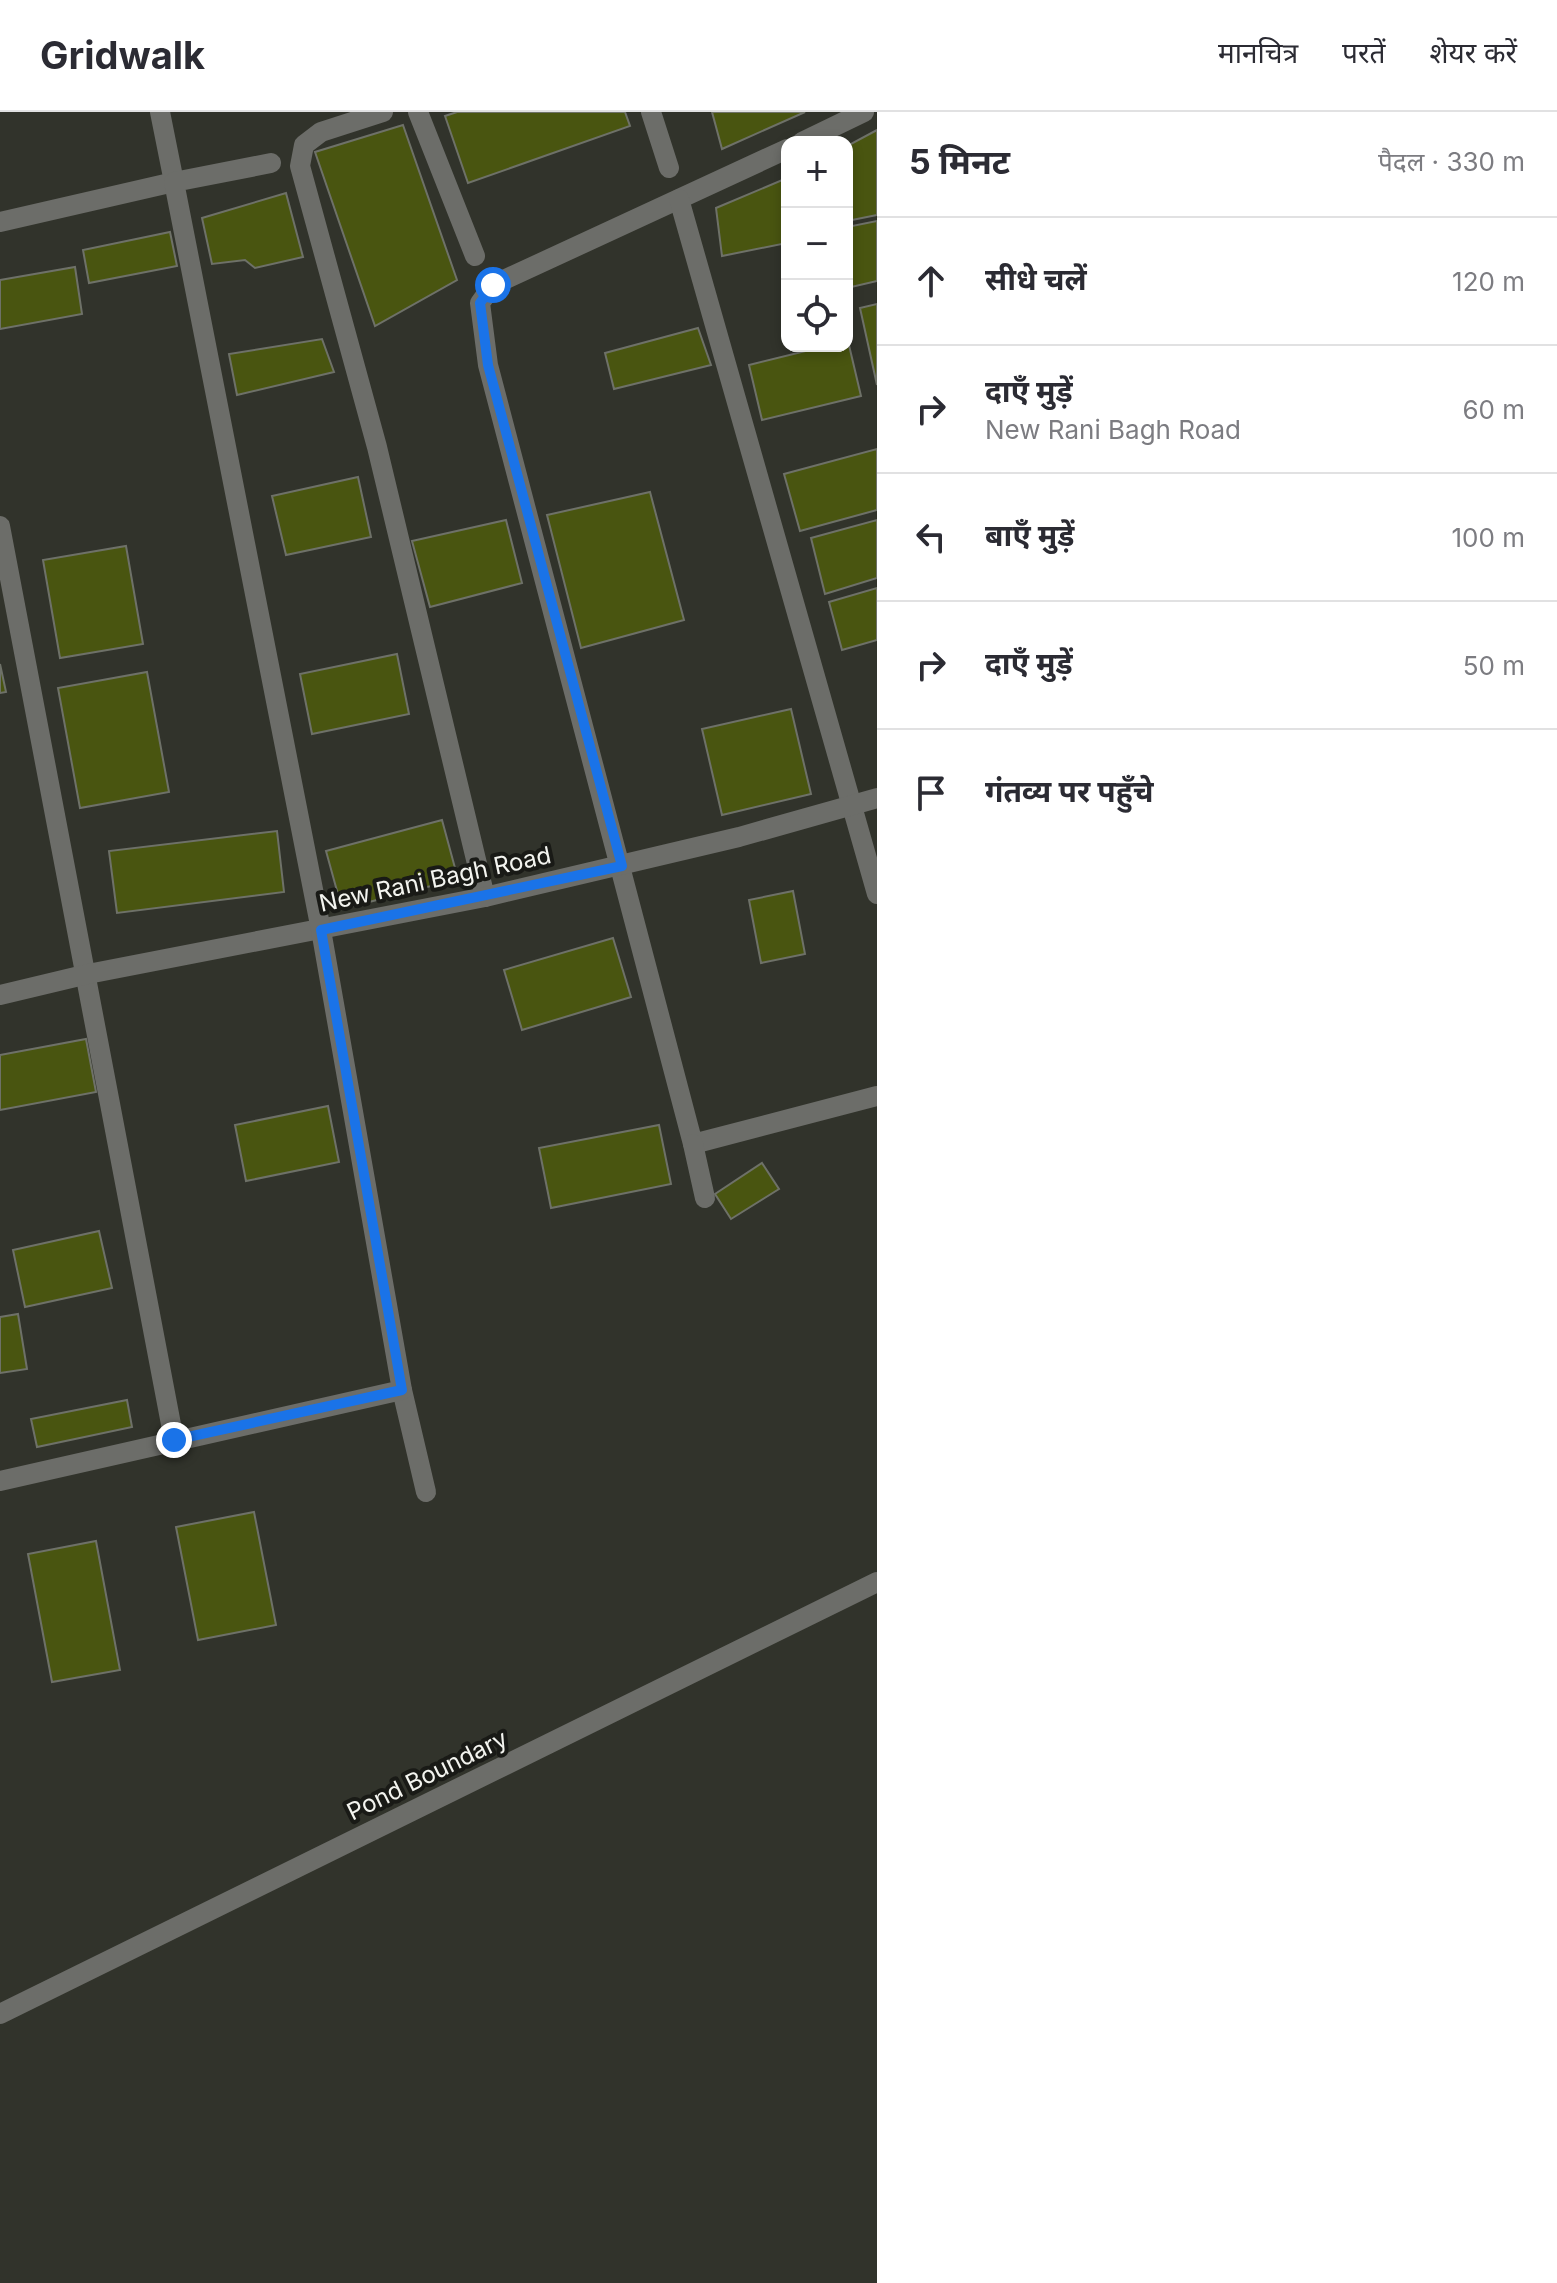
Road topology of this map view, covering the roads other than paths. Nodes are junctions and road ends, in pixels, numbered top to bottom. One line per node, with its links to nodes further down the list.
1 (160, 112): 10 (street)
2 (383, 112): 19 (street)
3 (418, 112): 13 (street)
4 (651, 112): 9 (street)
5 (864, 112): 6 (street)
6 (814, 136)
7 (781, 152): 11 (street)
8 (271, 163): 10 (street)
9 (669, 168)
10 (174, 182): 12 (street); 20 (street)
11 (679, 199): 16 (street); 17 (street)
12 (0, 222)
13 (475, 256)
14 (0, 526): 21 (street)
15 (877, 798): 16 (street, New Rani Bagh Road)
16 (851, 804): 17 (street, New Rani Bagh Road); 18 (street)
17 (622, 866): 19 (street, New Rani Bagh Road); 24 (street)
18 (877, 894)
19 (485, 897): 20 (street, New Rani Bagh Road)
20 (321, 930): 21 (street, New Rani Bagh Road); 26 (street)
21 (88, 974): 22 (street, New Rani Bagh Road); 27 (street)
22 (0, 995)
23 (877, 1096): 24 (street)
24 (693, 1144): 25 (street)
25 (705, 1198)
26 (402, 1390): 27 (street); 29 (street)
27 (174, 1440): 28 (street)
28 (0, 1481)
29 (426, 1492)
30 (877, 1582): 31 (street, Pond Boundary)
31 (0, 2014)

